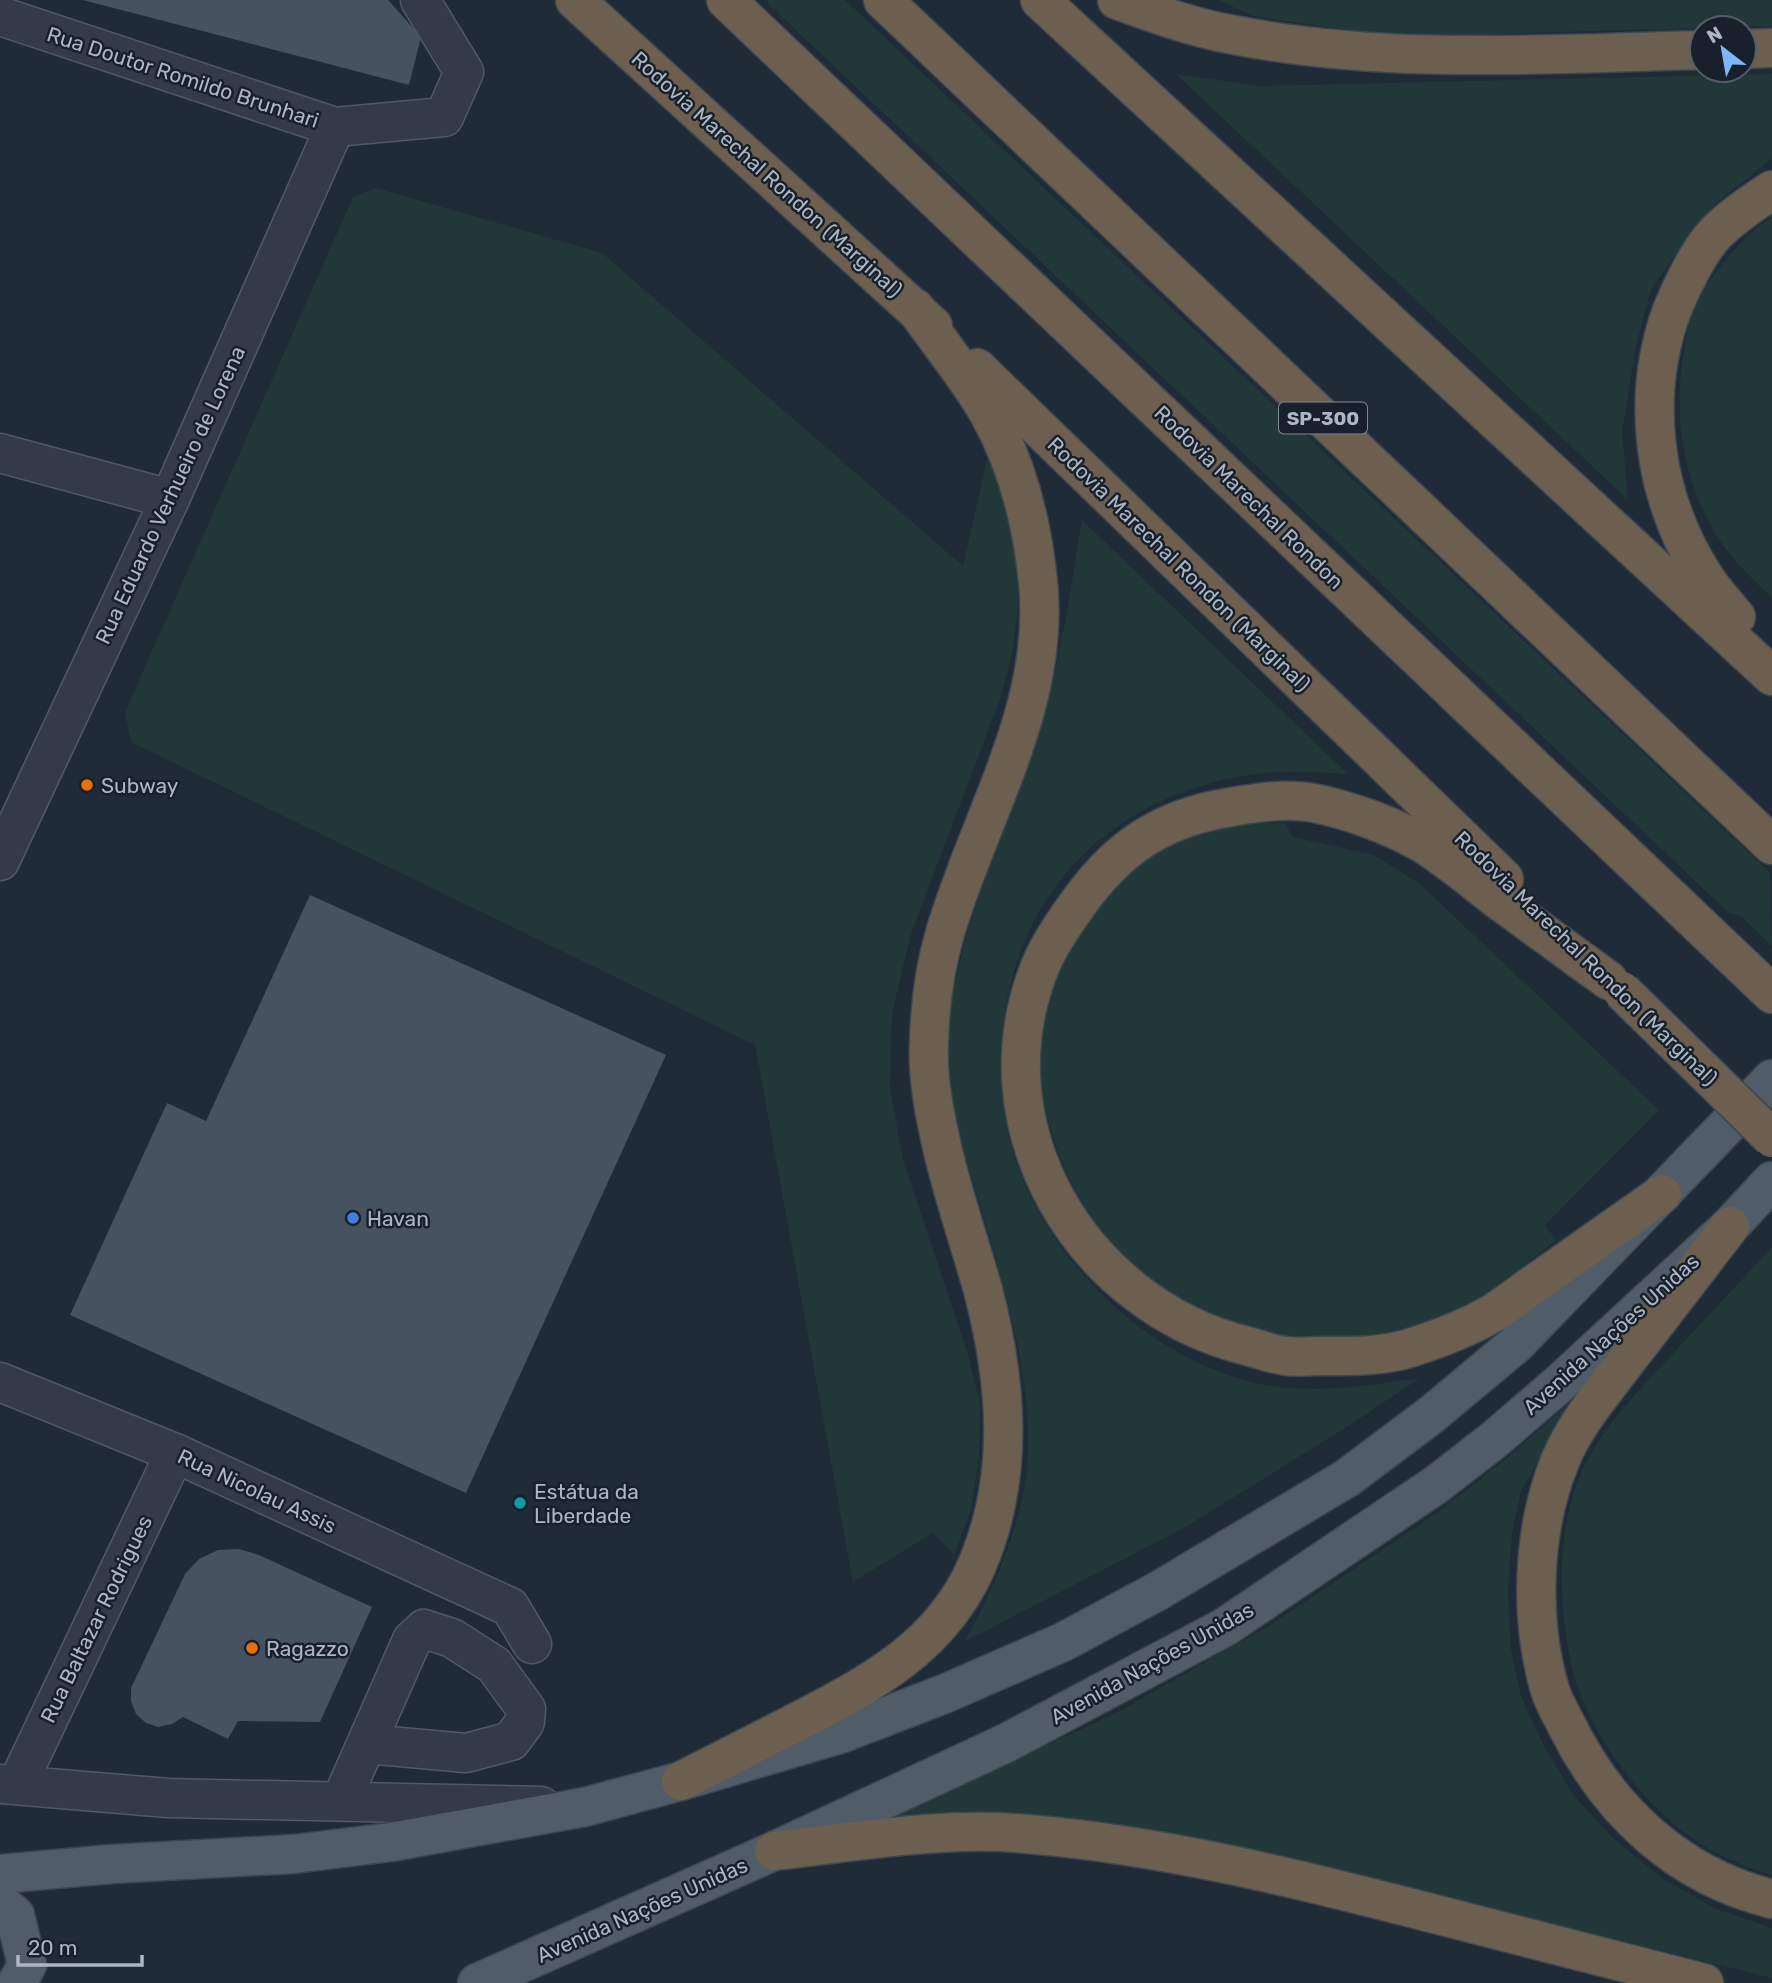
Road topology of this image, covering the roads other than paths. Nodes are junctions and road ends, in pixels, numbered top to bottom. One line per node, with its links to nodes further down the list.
1 (420, 0): 9 (street, Rua Doutor Romildo Brunhari)
2 (575, 0): 11 (highway, Rodovia Marechal Rondon (Marginal))
3 (726, 0): 19 (highway, Rodovia Marechal Rondon)
4 (883, 0): 16 (highway, SP-300)
5 (1040, 0): 15 (highway)
6 (1116, 0): 8 (highway)
7 (0, 16): 9 (street, Rua Doutor Romildo Brunhari)
8 (1688, 50)
9 (335, 127): 13 (street, Rua Eduardo Verhueiro de Lorena)
10 (1772, 190): 14 (highway)
11 (915, 308): 18 (highway, Rodovia Marechal Rondon (Marginal)); 31 (highway)
12 (0, 453): 13 (street)
13 (170, 499): 17 (street, Rua Eduardo Verhueiro de Lorena)
14 (1772, 662)
15 (1772, 676)
16 (1768, 841)
17 (0, 861)
18 (1615, 985): 21 (highway, Rodovia Marechal Rondon (Marginal), bridge); 23 (highway)
19 (1772, 993)
20 (1772, 1079): 23 (main road)
21 (1772, 1138)
22 (1772, 1181): 24 (main road, Avenida Nações Unidas)
23 (1662, 1194): 31 (main road)
24 (1730, 1226): 35 (main road, Avenida Nações Unidas); 37 (highway)
25 (0, 1382): 26 (street, Rua Nicolau Assis)
26 (175, 1453): 27 (street, Rua Nicolau Assis); 32 (street, Rua Baltazar Rodrigues)
27 (469, 1589): 28 (street); 29 (street, Rua Nicolau Assis)
28 (452, 1638): 30 (street); 30 (street)
29 (532, 1644)
30 (367, 1744): 33 (street)
31 (681, 1781): 34 (main road)
32 (9, 1784): 33 (street)
33 (341, 1801): 34 (street)
34 (585, 1807): 36 (main road)
35 (774, 1851): 40 (main road, Avenida Nações Unidas); 41 (highway)
36 (0, 1874)
37 (1772, 1899)
38 (0, 1903): 39 (main road)
39 (17, 1983)
40 (477, 1983)
41 (1704, 1983)

